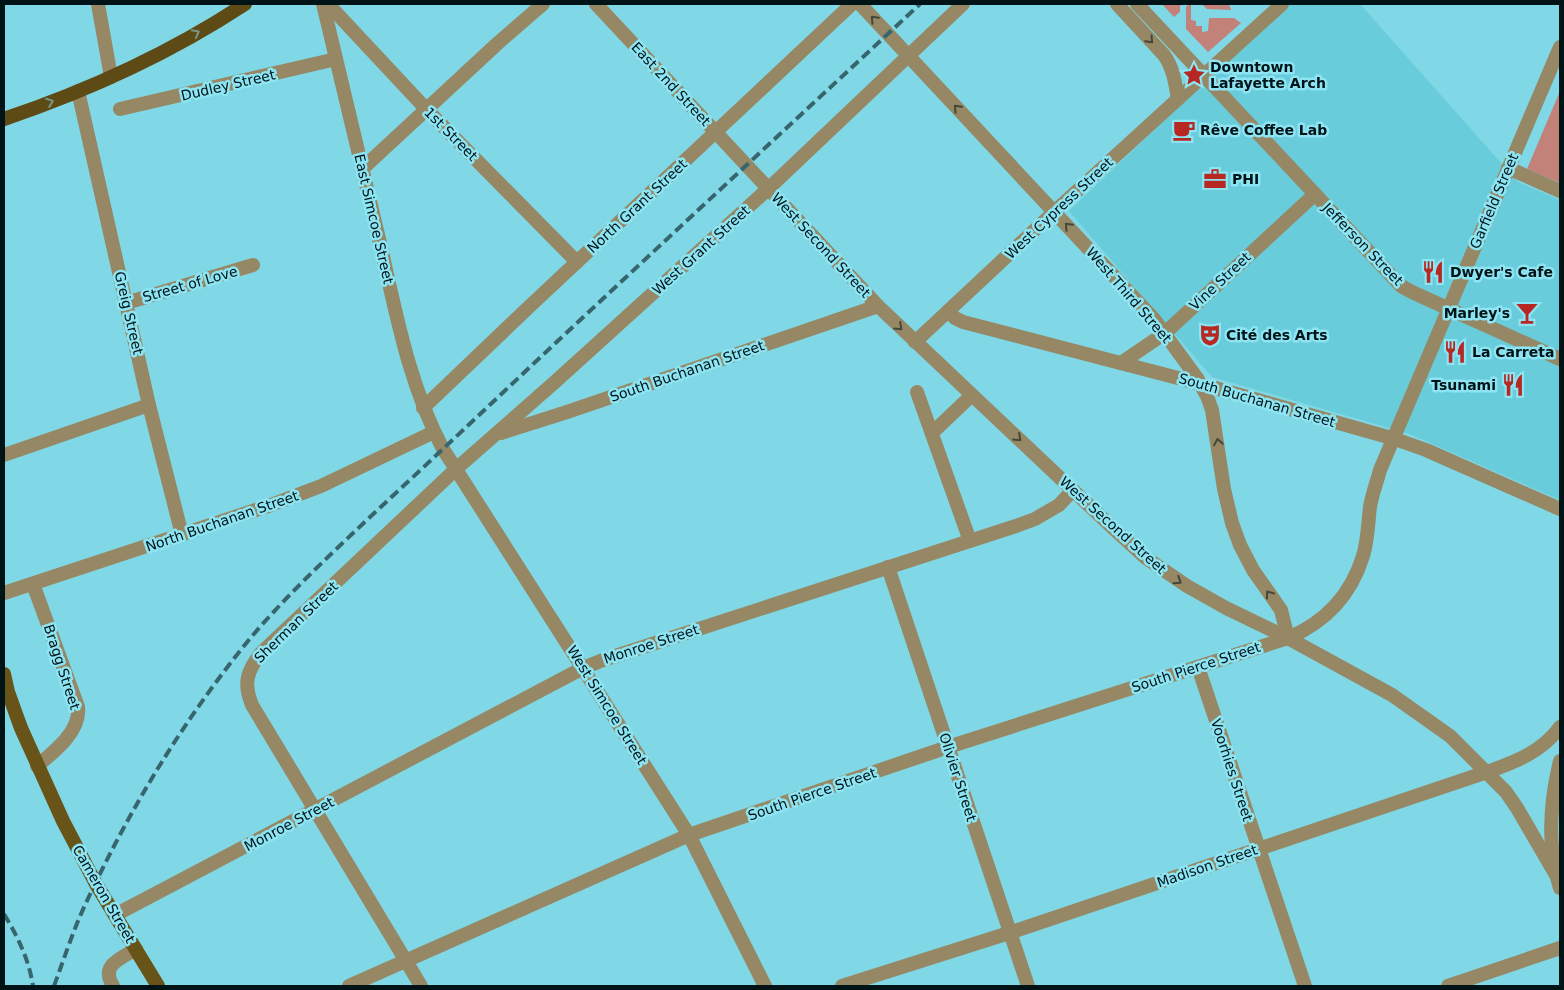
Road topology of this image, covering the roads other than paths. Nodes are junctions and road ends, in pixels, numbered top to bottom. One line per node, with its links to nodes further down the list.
1 (98, 4): 17 (street)
2 (245, 4): 17 (highway, one-way to 2)
3 (323, 4): 15 (street, East Simcoe Street)
4 (328, 4): 21 (street, 1st Street)
5 (543, 4): 21 (street)
6 (596, 4): 23 (street, East 2nd Street)
7 (852, 4): 23 (street, North Grant Street)
8 (860, 4): 14 (street, West Third Street, one-way to 8)
9 (963, 4): 14 (street, West Grant Street)
10 (1117, 4): 19 (street, one-way to 19)
11 (1137, 4): 16 (street, Jefferson Street)
12 (1282, 4): 16 (street, West Cypress Street)
13 (1560, 47): 25 (street, Garfield Street)
14 (907, 55): 27 (street, West Grant Street); 30 (street, West Third Street, one-way to 14)
15 (336, 59): 20 (street, Dudley Street); 26 (street, East Simcoe Street)
16 (1204, 76): 19 (street, West Cypress Street); 29 (street, Jefferson Street)
17 (111, 77): 18 (highway)
18 (78, 91): 22 (highway, one-way to 18); 33 (street, Greig Street)
19 (1178, 99): 30 (street, West Cypress Street)
20 (120, 109)
21 (427, 110): 26 (street); 31 (street, 1st Street)
22 (4, 119)
23 (716, 132): 24 (street, East 2nd Street); 31 (street, North Grant Street)
24 (746, 164): 27 (street, West Second Street)
25 (1508, 168): 28 (street); 35 (street, Garfield Street)
26 (362, 169): 45 (street, East Simcoe Street)
27 (768, 189): 34 (street, West Second Street); 48 (street, West Grant Street)
28 (1560, 191)
29 (1315, 194): 35 (street, Jefferson Street); 37 (street, Vine Street)
30 (1054, 212): 36 (street, West Cypress Street); 37 (street, West Third Street, one-way to 30)
31 (577, 262): 45 (street, North Grant Street)
32 (253, 265): 33 (street, Street of Love)
33 (126, 303): 44 (street, Greig Street)
34 (878, 306): 38 (street, West Second Street, one-way to 38); 48 (street, South Buchanan Street)
35 (1448, 309): 39 (street, Jefferson Street); 49 (street, Garfield Street)
36 (948, 311): 38 (street, West Cypress Street); 40 (street, South Buchanan Street)
37 (1165, 333): 40 (street, Vine Street); 41 (street, West Third Street)
38 (915, 342): 43 (street, West Second Street)
39 (1560, 359)
40 (1121, 363): 41 (street, South Buchanan Street)
41 (1201, 384): 49 (street, South Buchanan Street); 59 (street, West Third Street, one-way to 41)
42 (917, 392): 47 (street)
43 (972, 395): 47 (street); 52 (street, West Second Street, one-way to 52)
44 (149, 405): 50 (street); 54 (street, Greig Street)
45 (423, 408): 46 (street, East Simcoe Street)
46 (434, 432): 51 (street, West Simcoe Street); 54 (street, North Buchanan Street)
47 (932, 433): 55 (street)
48 (495, 434): 51 (street, West Grant Street)
49 (1394, 439): 53 (street, South Buchanan Street); 59 (street, South Pierce Street)
50 (4, 455)
51 (456, 469): 61 (street, West Simcoe Street); 68 (street, Sherman Street)
52 (1073, 490): 55 (street, Monroe Street); 59 (street, West Second Street, one-way to 59)
53 (1560, 509)
54 (182, 535): 57 (street, North Buchanan Street)
55 (970, 540): 56 (street, Monroe Street)
56 (888, 567): 61 (street, Monroe Street); 64 (street, Olivier Street)
57 (33, 584): 58 (street, North Buchanan Street); 66 (street, Bragg Street)
58 (4, 594)
59 (1288, 638): 60 (street, South Pierce Street); 67 (street, West Second Street)
60 (1198, 667): 64 (street, South Pierce Street); 70 (street, Voorhies Street)
61 (584, 668): 68 (street, Monroe Street); 69 (street, West Simcoe Street)
62 (4, 674): 66 (main road, Cameron Street)
63 (1560, 727): 67 (street, Madison Street)
64 (948, 747): 69 (street, South Pierce Street); 74 (street, Olivier Street)
65 (1560, 761): 71 (street)
66 (37, 766): 73 (main road, Cameron Street)
67 (1487, 772): 70 (street, Madison Street); 71 (street, West Second Street)
68 (314, 810): 73 (street, Monroe Street); 77 (street, Sherman Street)
69 (689, 836): 77 (street, South Pierce Street); 82 (street, West Simcoe Street)
70 (1259, 849): 74 (street, Madison Street); 85 (street, Voorhies Street)
71 (1556, 875): 72 (street)
72 (1560, 888)
73 (115, 915): 76 (main road, Cameron Street)
74 (1009, 933): 83 (street, Madison Street); 84 (street, Olivier Street)
75 (1560, 948): 86 (street)
76 (136, 950): 78 (street); 79 (main road, Cameron Street)
77 (405, 961): 80 (street, South Pierce Street); 81 (street, Sherman Street)
78 (113, 986)
79 (158, 986)
80 (349, 986)
81 (421, 986)
82 (765, 986)
83 (842, 986)
84 (1028, 986)
85 (1305, 986)
86 (1448, 986)

